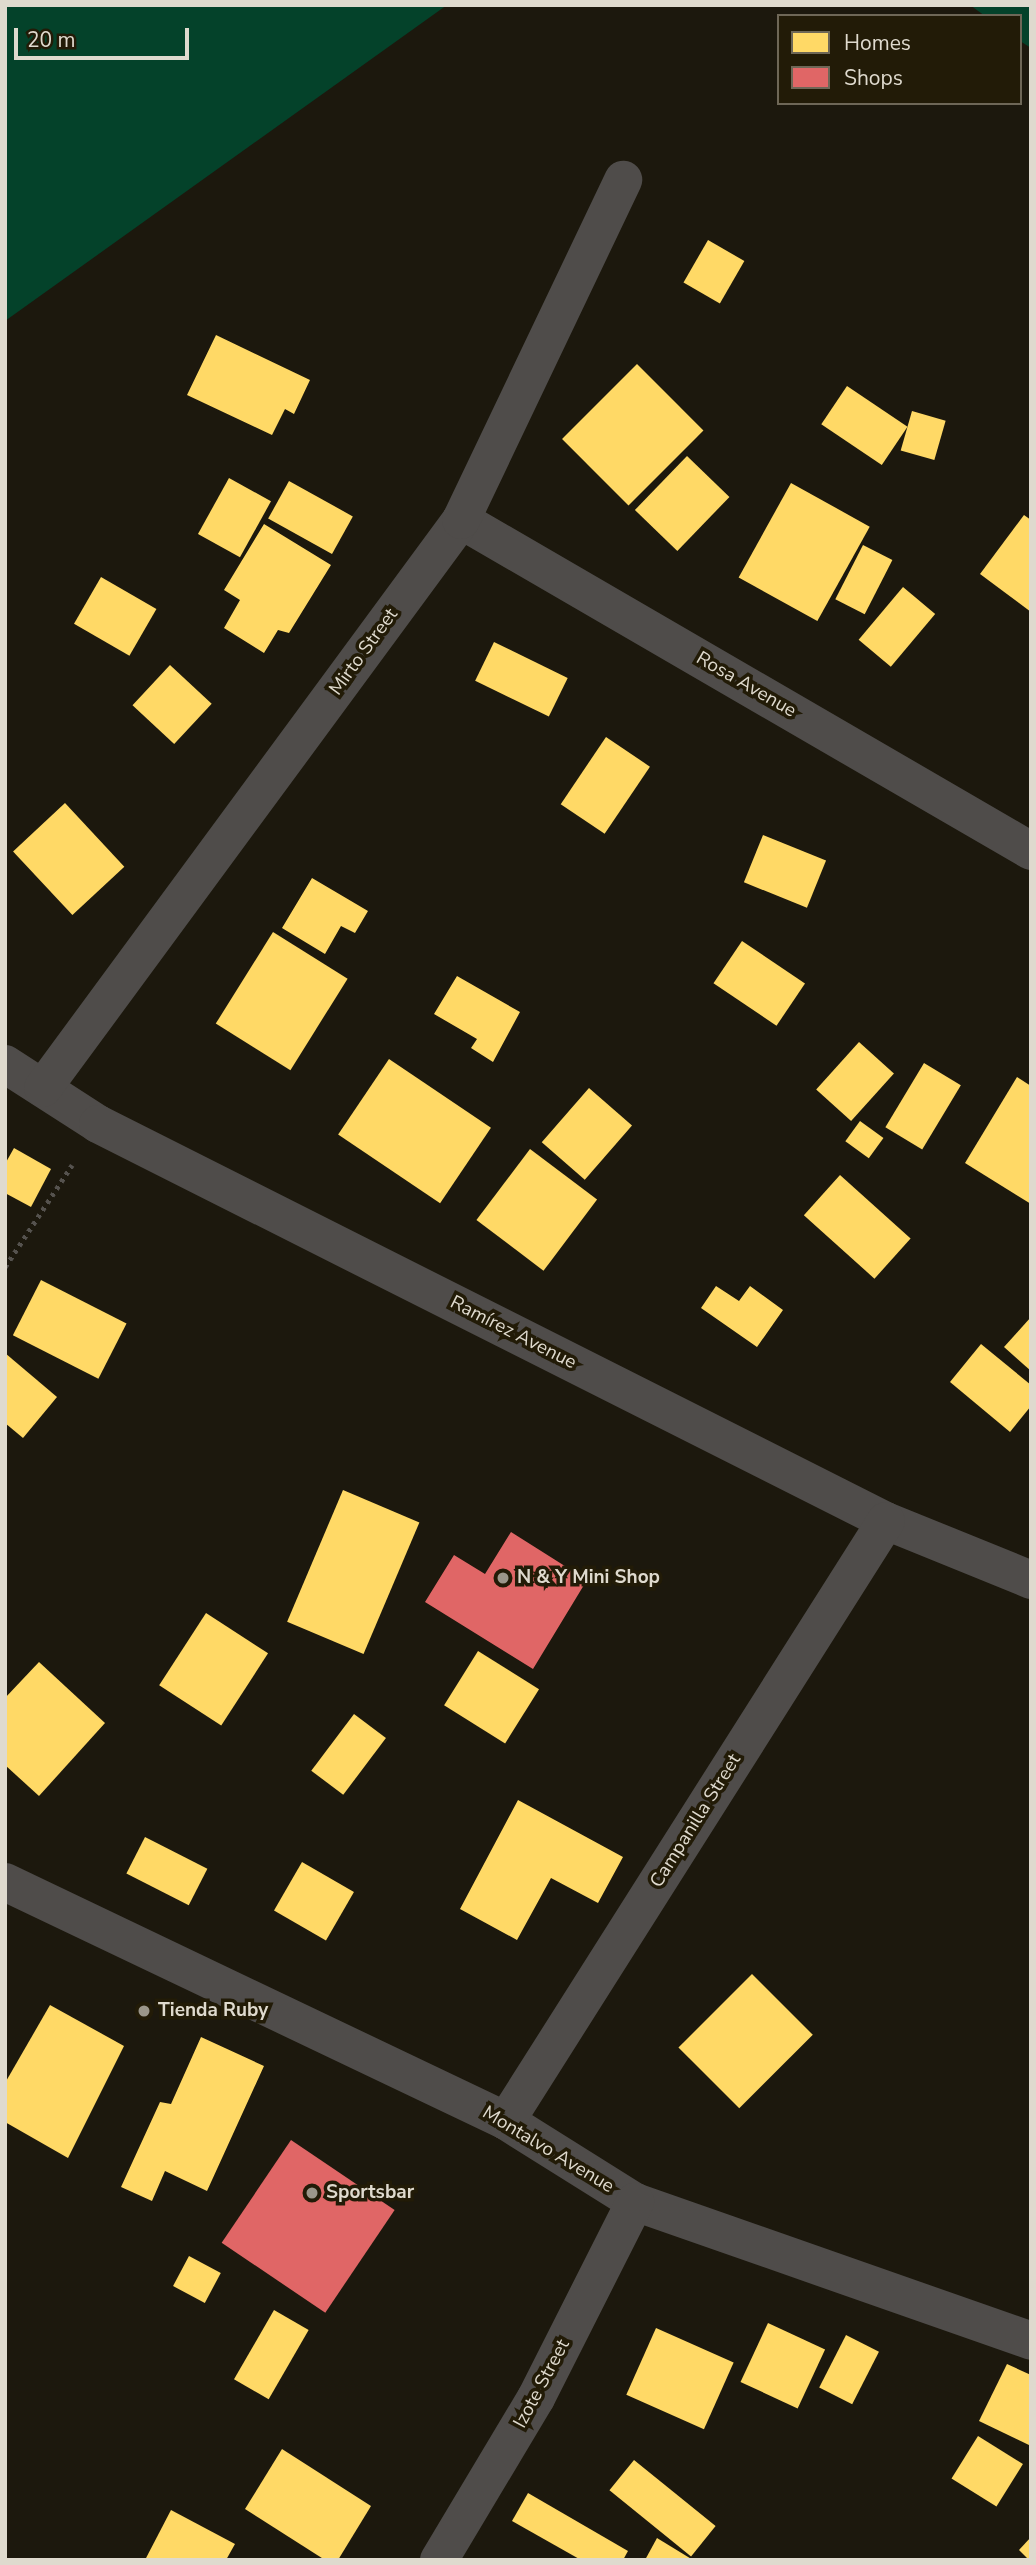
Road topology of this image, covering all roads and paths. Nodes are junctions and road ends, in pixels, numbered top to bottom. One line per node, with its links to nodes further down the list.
1 (623, 180): 2 (street, Mirto Street)
2 (461, 520): 3 (street, Rosa Avenue); 5 (street, Mirto Street)
3 (1031, 851)
4 (5, 1064): 5 (street, Ramírez Avenue)
5 (43, 1088): 6 (street, Ramírez Avenue)
6 (98, 1124): 7 (path); 8 (street, Ramírez Avenue)
7 (5, 1267)
8 (886, 1521): 9 (street, Ramírez Avenue); 11 (street, Campanilla Street)
9 (1031, 1580)
10 (5, 1882): 11 (street, Montalvo Avenue)
11 (506, 2121): 12 (street, Montalvo Avenue)
12 (635, 2202): 13 (street, Montalvo Avenue); 14 (street, Izote Street)
13 (1031, 2341)
14 (439, 2560)

